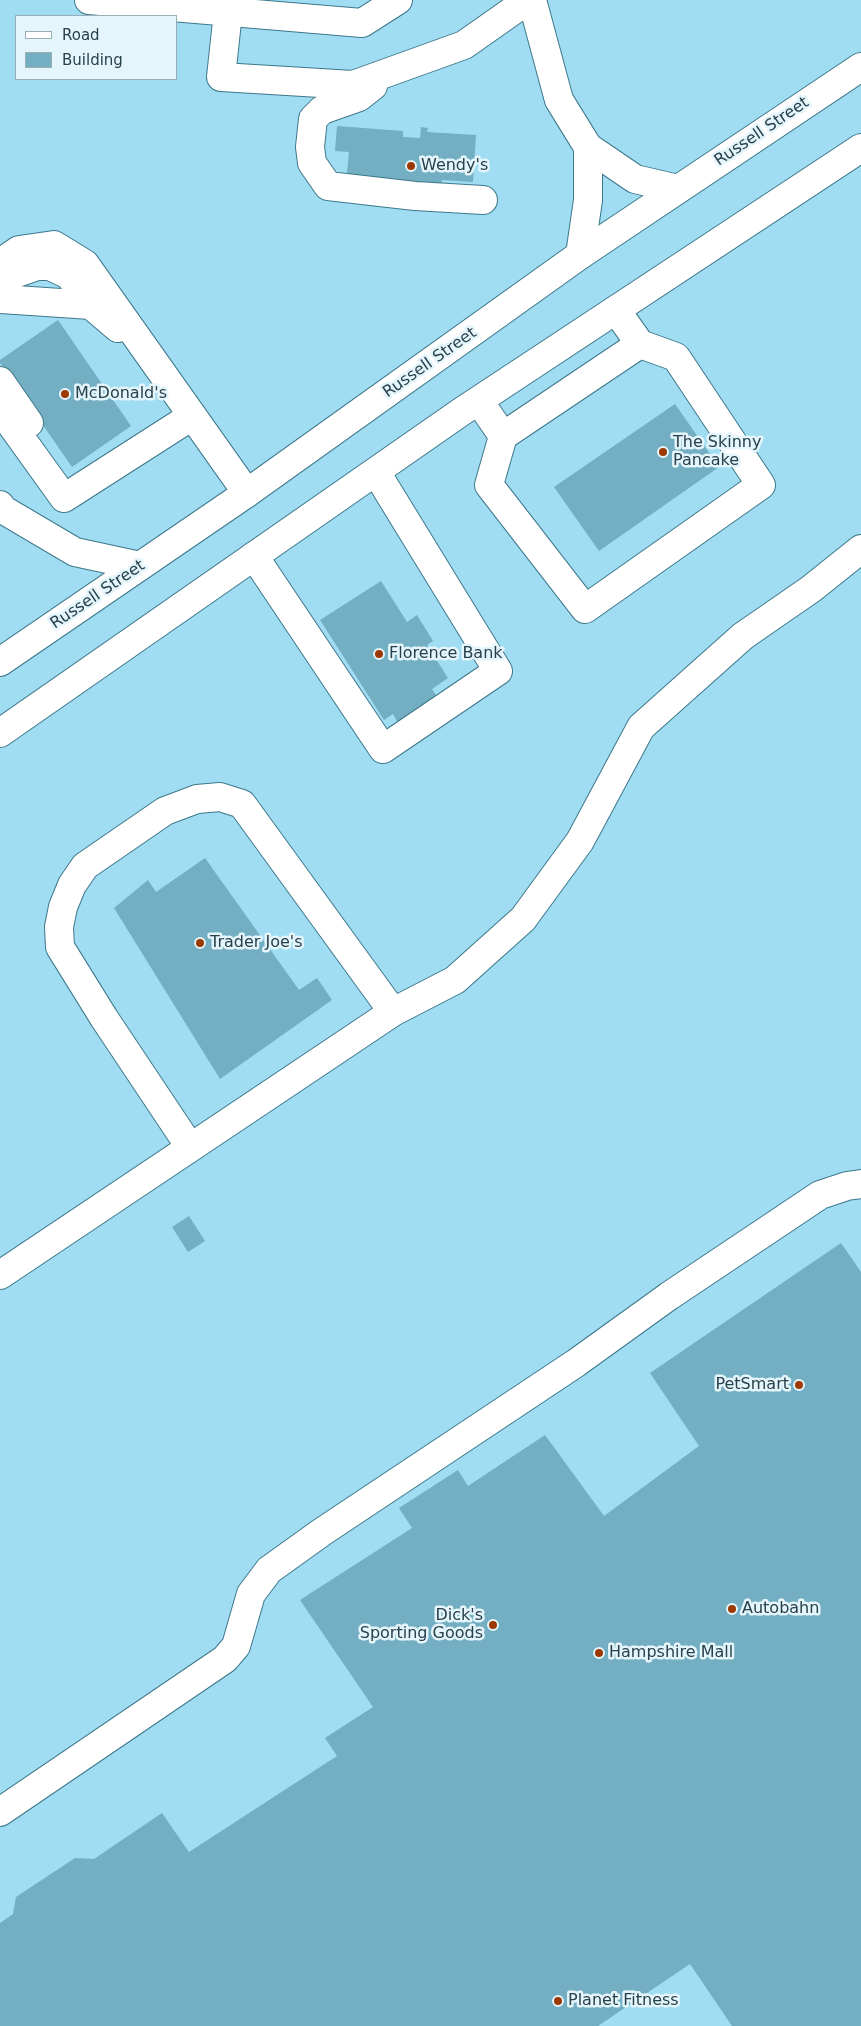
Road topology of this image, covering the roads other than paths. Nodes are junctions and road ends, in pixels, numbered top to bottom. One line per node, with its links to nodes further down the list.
1 (88, 0): 5 (main road)
2 (398, 0): 5 (main road)
3 (528, 0): 7 (main road)
4 (532, 0): 8 (main road)
5 (228, 12): 7 (main road)
6 (861, 67): 10 (main road, Russell Street)
7 (390, 72): 11 (main road)
8 (588, 147): 10 (main road); 12 (main road)
9 (861, 148): 17 (main road)
10 (678, 189): 12 (main road, Russell Street)
11 (483, 200)
12 (580, 256): 27 (main road, Russell Street)
13 (0, 263): 19 (main road)
14 (0, 293): 16 (main road)
15 (0, 299): 16 (main road)
16 (91, 304): 19 (main road)
17 (616, 310): 18 (main road); 21 (main road)
18 (640, 344): 24 (main road); 24 (main road)
19 (151, 357): 23 (main road)
20 (0, 381): 26 (main road)
21 (479, 400): 24 (main road); 25 (main road)
22 (0, 409): 26 (main road)
23 (192, 416): 26 (main road); 27 (main road)
24 (503, 436)
25 (376, 472): 30 (main road); 30 (main road)
26 (77, 490)
27 (247, 493): 31 (main road, Russell Street)
28 (0, 505): 31 (main road)
29 (861, 549): 36 (main road)
30 (254, 556): 33 (main road)
31 (140, 566): 32 (main road, Russell Street)
32 (0, 662)
33 (40, 706): 34 (main road); 35 (main road)
34 (0, 733)
35 (0, 745)
36 (392, 1012): 37 (main road); 37 (main road)
37 (190, 1147): 39 (main road)
38 (861, 1184): 40 (main road)
39 (0, 1275)
40 (0, 1812)

